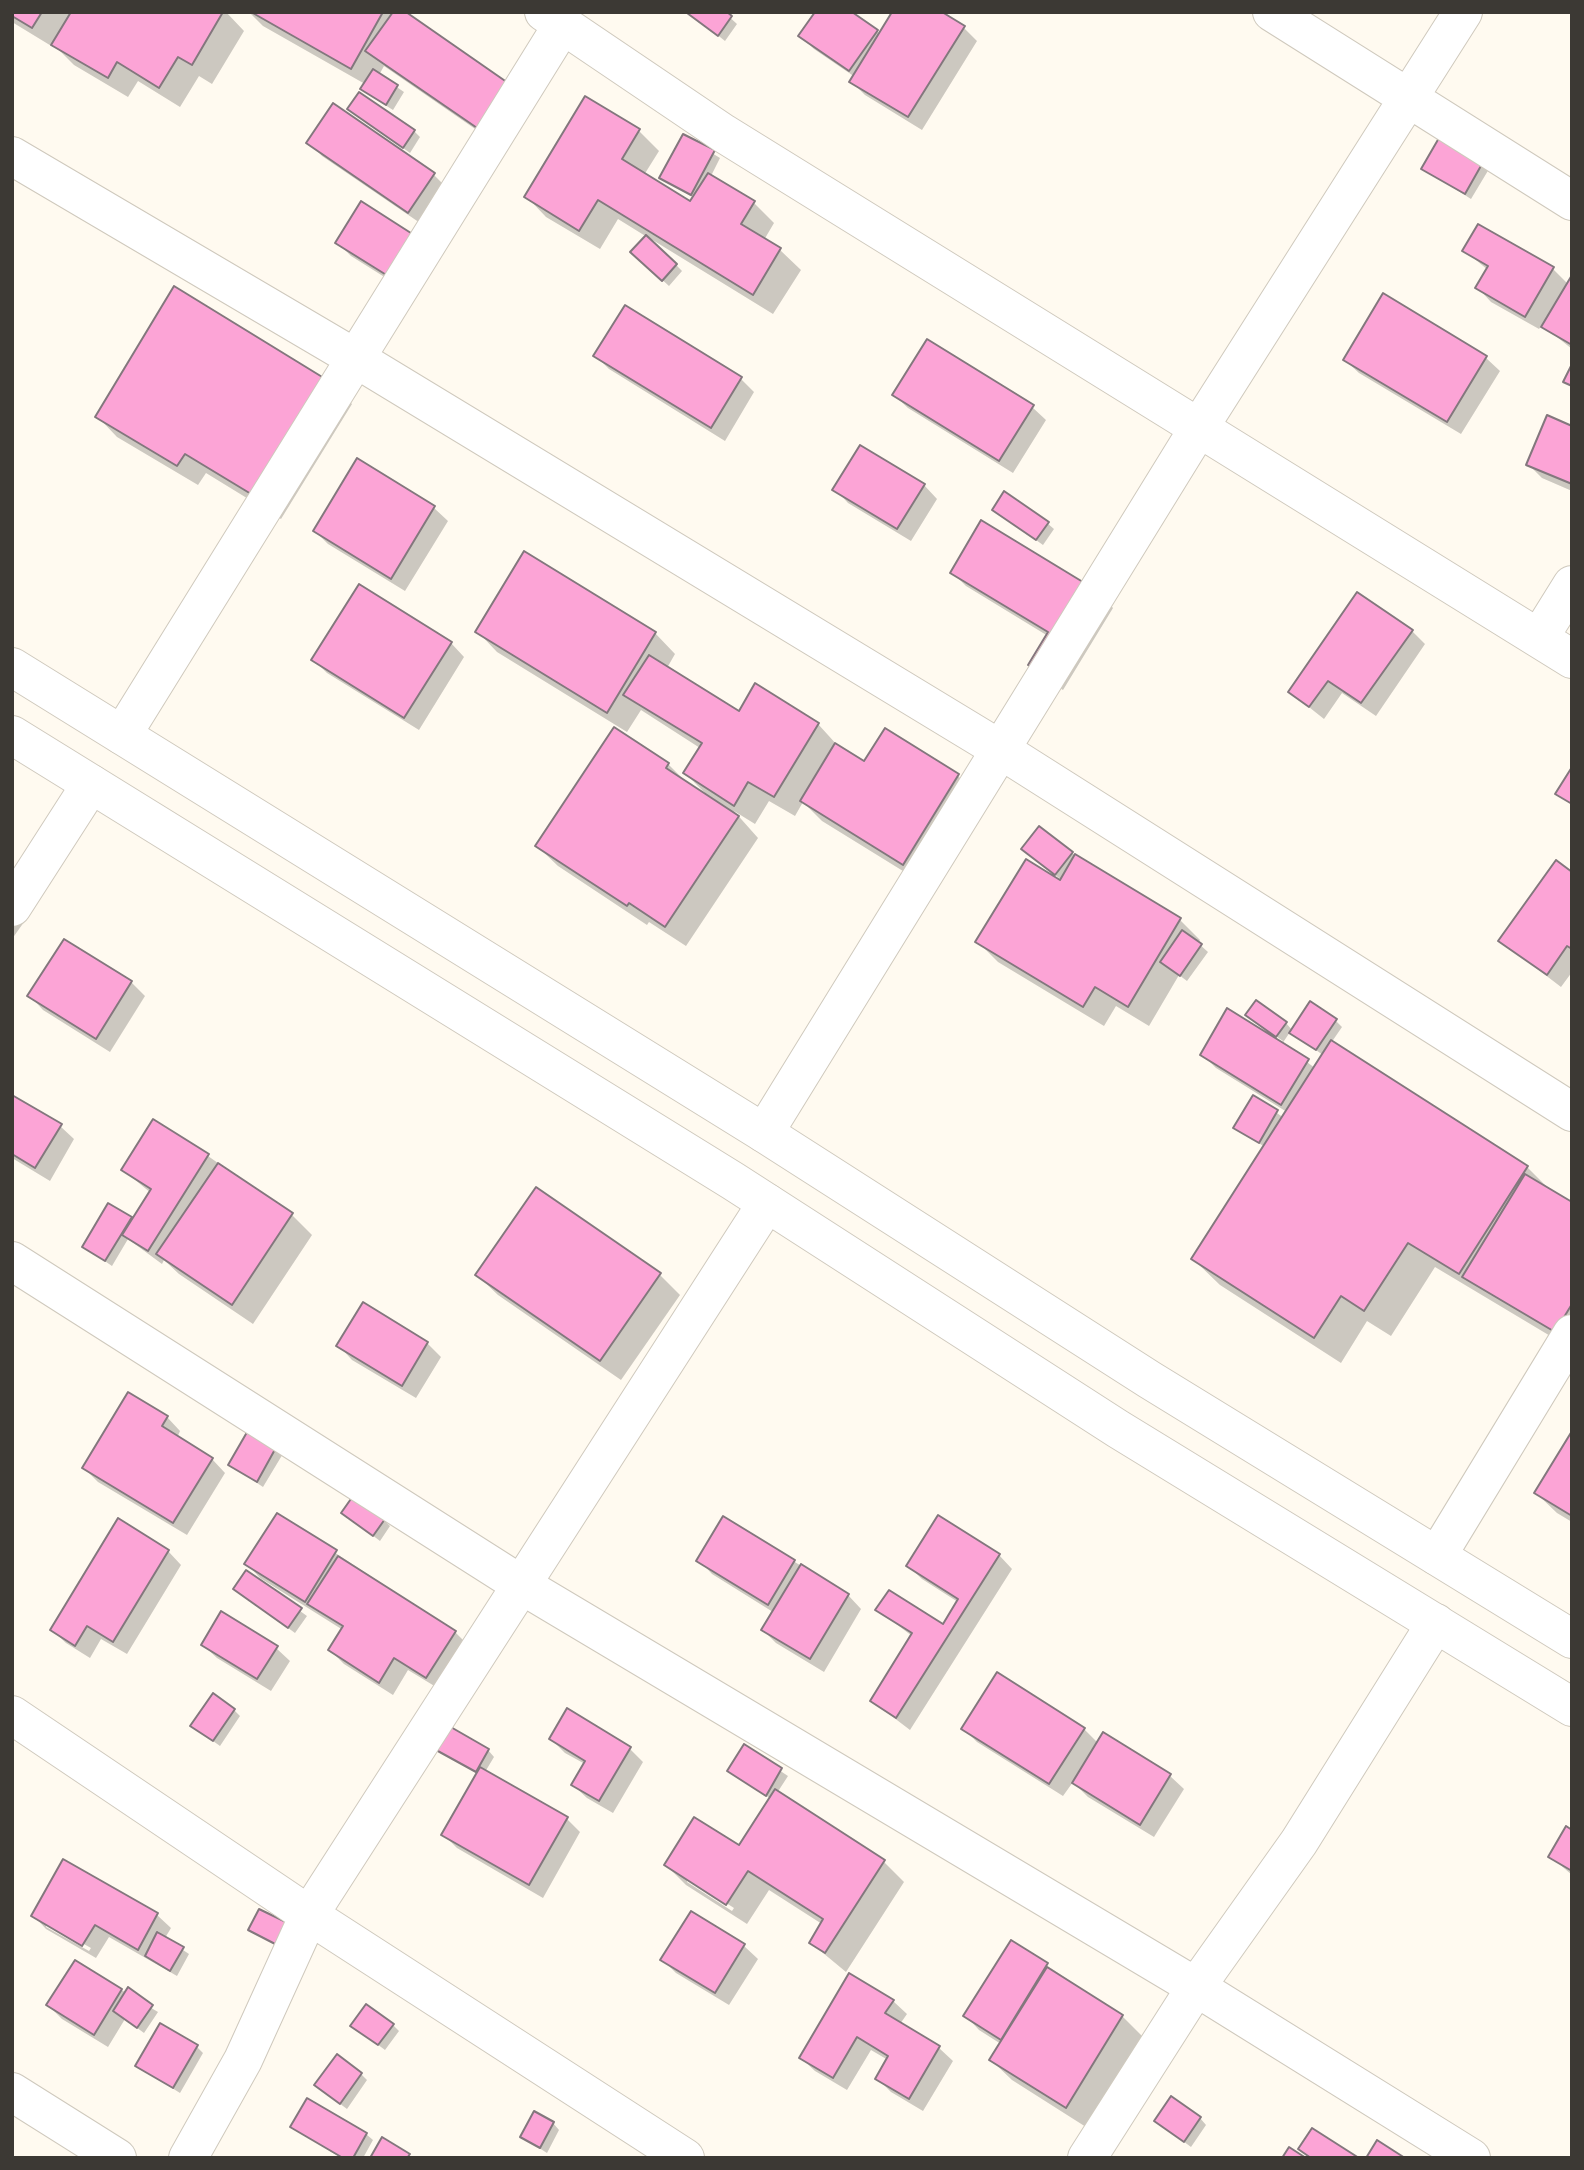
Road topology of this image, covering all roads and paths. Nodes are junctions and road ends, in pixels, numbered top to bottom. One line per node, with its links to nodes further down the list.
1 (1272, 12): 4 (street)
2 (1463, 12): 4 (street)
3 (553, 18): 7 (street); 8 (street)
4 (1410, 98): 6 (street); 8 (street)
5 (12, 156): 7 (street)
6 (1572, 201)
7 (355, 358): 14 (street); 15 (street)
8 (1199, 426): 10 (street); 15 (street)
9 (1572, 585): 10 (street)
10 (1539, 638): 11 (street)
11 (1572, 659)
12 (12, 667): 14 (street)
13 (12, 735): 16 (street)
14 (122, 736): 19 (street)
15 (1001, 750): 18 (street); 19 (street)
16 (92, 784): 17 (street); 20 (street)
17 (12, 906)
18 (1572, 1112)
19 (764, 1133): 23 (street)
20 (767, 1203): 24 (street); 25 (street)
21 (12, 1261): 24 (street)
22 (1572, 1334): 23 (street)
23 (1437, 1556): 26 (street)
24 (520, 1584): 29 (street); 30 (street)
25 (1436, 1623): 27 (street); 30 (street)
26 (1572, 1639)
27 (1572, 1707)
28 (12, 1716): 29 (street)
29 (309, 1915): 33 (street); 34 (street)
30 (1196, 1987): 35 (street); 36 (street)
31 (12, 2092): 32 (street)
32 (117, 2158)
33 (188, 2158)
34 (685, 2158)
35 (1087, 2158)
36 (1471, 2158)

